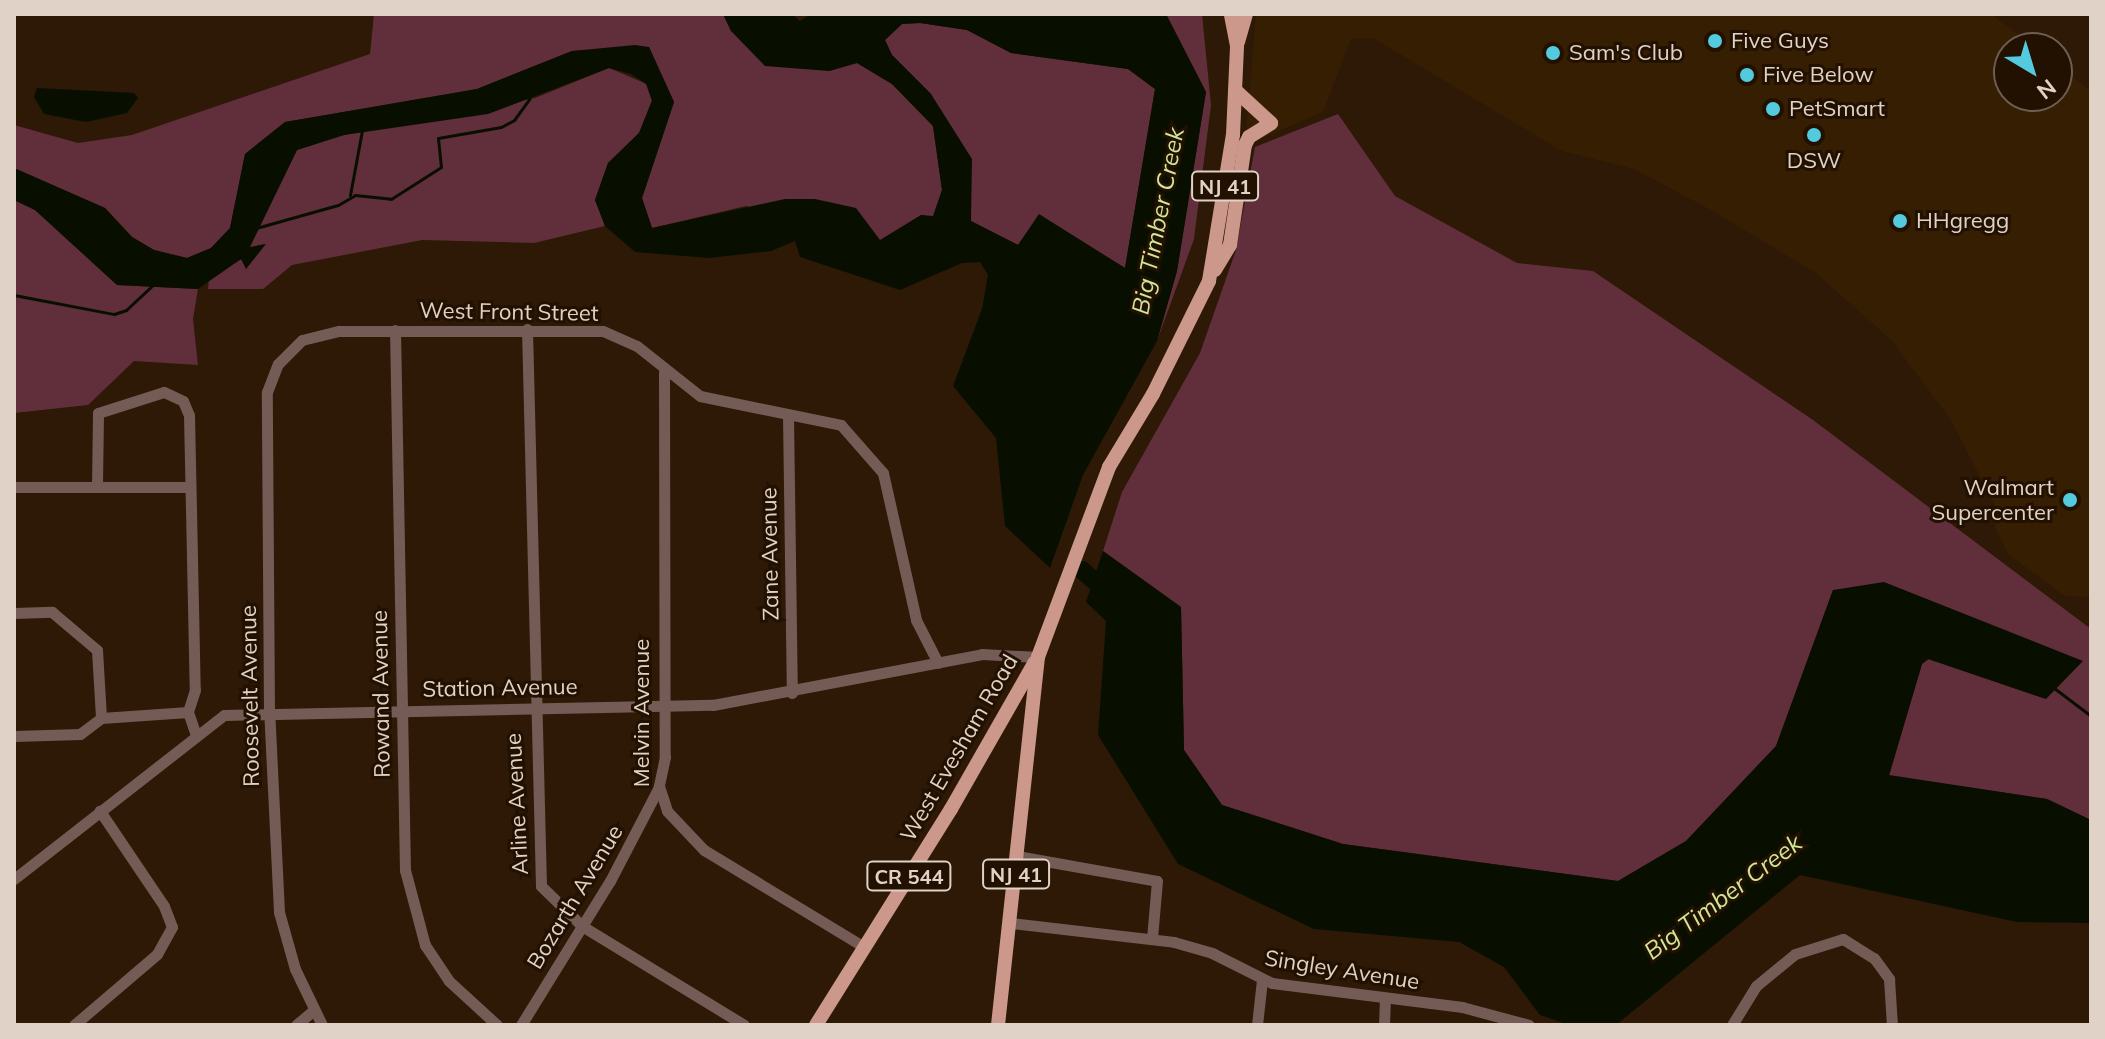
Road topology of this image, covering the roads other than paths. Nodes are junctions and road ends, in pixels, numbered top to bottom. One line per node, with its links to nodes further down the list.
1 (1231, 14): 3 (main road, NJ 41)
2 (1246, 14): 3 (main road)
3 (1237, 46): 4 (main road, NJ 41)
4 (1235, 90): 5 (main road, NJ 41); 5 (main road)
5 (1209, 281): 15 (main road, NJ 41)
6 (527, 329): 7 (street, West Front Street); 9 (street, West Front Street); 19 (street, Arline Avenue)
7 (395, 330): 8 (street, West Front Street); 20 (street, Rowand Avenue)
8 (282, 360): 21 (street, Roosevelt Avenue)
9 (664, 372): 10 (street, West Front Street); 18 (street, Melvin Avenue)
10 (788, 415): 16 (street, West Front Street); 17 (street, Zane Avenue)
11 (97, 486): 12 (street); 13 (street); 13 (street)
12 (14, 487)
13 (189, 487): 22 (street)
14 (14, 613): 23 (street)
15 (1038, 657): 16 (street, Station Avenue); 24 (main road, NJ 41); 25 (main road, West Evesham Road / CR 544)
16 (938, 663): 17 (street, Station Avenue)
17 (792, 693): 18 (street, Station Avenue)
18 (662, 706): 19 (street, Station Avenue); 28 (street, Melvin Avenue)
19 (533, 707): 20 (street, Station Avenue); 33 (street, Arline Avenue)
20 (402, 709): 21 (street, Station Avenue); 42 (street, Rowand Avenue)
21 (269, 711): 26 (street, Station Avenue); 38 (street, Roosevelt Avenue)
22 (188, 712): 23 (street); 26 (street)
23 (101, 718): 27 (street)
24 (1031, 723): 25 (main road); 30 (main road, NJ 41)
25 (999, 724): 35 (main road, West Evesham Road / CR 544)
26 (196, 735): 29 (street, Station Avenue)
27 (14, 736)
28 (659, 786): 33 (street, Bozarth Avenue); 35 (street, Melvin Avenue)
29 (100, 811): 31 (street, Station Avenue); 39 (street)
30 (1017, 856): 32 (main road, NJ 41); 34 (street)
31 (14, 879)
32 (1011, 923): 34 (street, Singley Avenue); 46 (main road, NJ 41)
33 (582, 926): 43 (street, Bozarth Avenue); 44 (street, Arline Avenue)
34 (1152, 938): 36 (street, Singley Avenue)
35 (864, 947): 45 (main road, West Evesham Road / CR 544)
36 (1262, 980): 37 (street, Singley Avenue); 47 (street)
37 (1385, 998): 48 (street); 49 (street, Singley Avenue)
38 (314, 1010): 40 (street); 41 (street, Roosevelt Avenue)
39 (74, 1025)
40 (296, 1025)
41 (322, 1025)
42 (497, 1025)
43 (521, 1025)
44 (744, 1025)
45 (816, 1025)
46 (998, 1025)
47 (1257, 1025)
48 (1384, 1025)
49 (1529, 1025)
50 (1732, 1025): 51 (street)
51 (1892, 1025)

